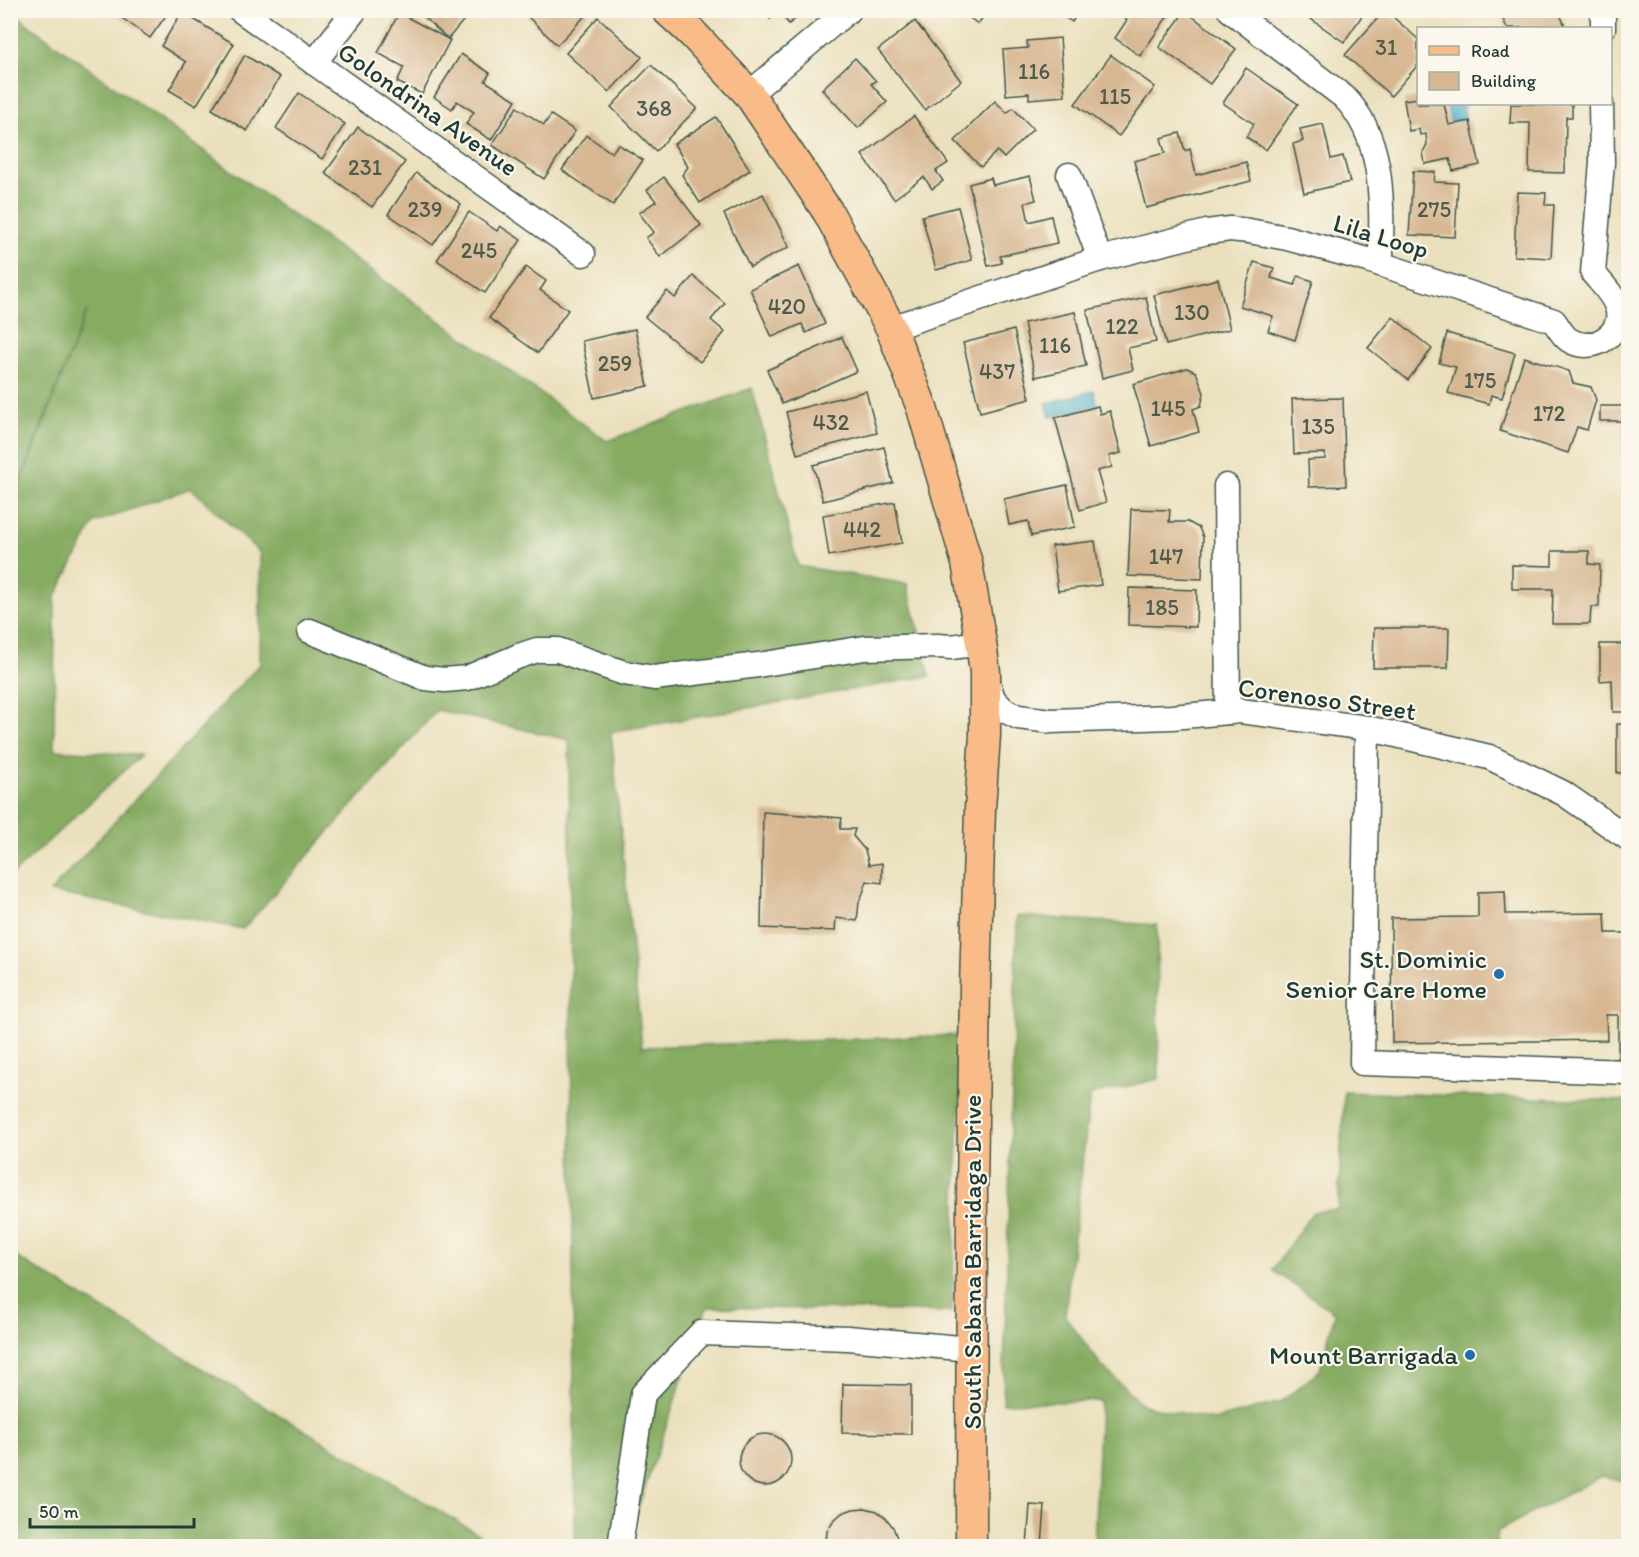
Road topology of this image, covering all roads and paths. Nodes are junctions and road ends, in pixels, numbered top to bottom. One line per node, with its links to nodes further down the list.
1 (240, 10): 8 (street, Golondrina Avenue)
2 (355, 10): 8 (street)
3 (667, 10): 9 (main road, South Sabana Barridaga Drive)
4 (849, 10): 9 (street)
5 (1230, 10): 14 (street)
6 (1603, 10): 7 (street)
7 (1603, 27)
8 (314, 63): 12 (street, Golondrina Avenue)
9 (748, 94): 15 (main road, South Sabana Barridaga Drive)
10 (1601, 105): 14 (street, Lila Loop)
11 (1069, 175): 13 (street)
12 (583, 254)
13 (1100, 259): 14 (street, Lila Loop); 15 (street, Lila Loop)
14 (1381, 264)
15 (891, 328): 18 (main road, South Sabana Barridaga Drive)
16 (1226, 486): 20 (street)
17 (310, 631): 18 (street)
18 (981, 643): 19 (main road, South Sabana Barridaga Drive)
19 (985, 672): 20 (street, Corenoso Street); 24 (main road, South Sabana Barridaga Drive)
20 (1228, 712): 21 (street, Corenoso Street)
21 (1367, 728): 22 (street, Corenoso Street); 23 (street)
22 (1629, 838)
23 (1629, 1072)
24 (971, 1349): 25 (street); 26 (main road, South Sabana Barridaga Drive)
25 (620, 1546)
26 (971, 1546)

